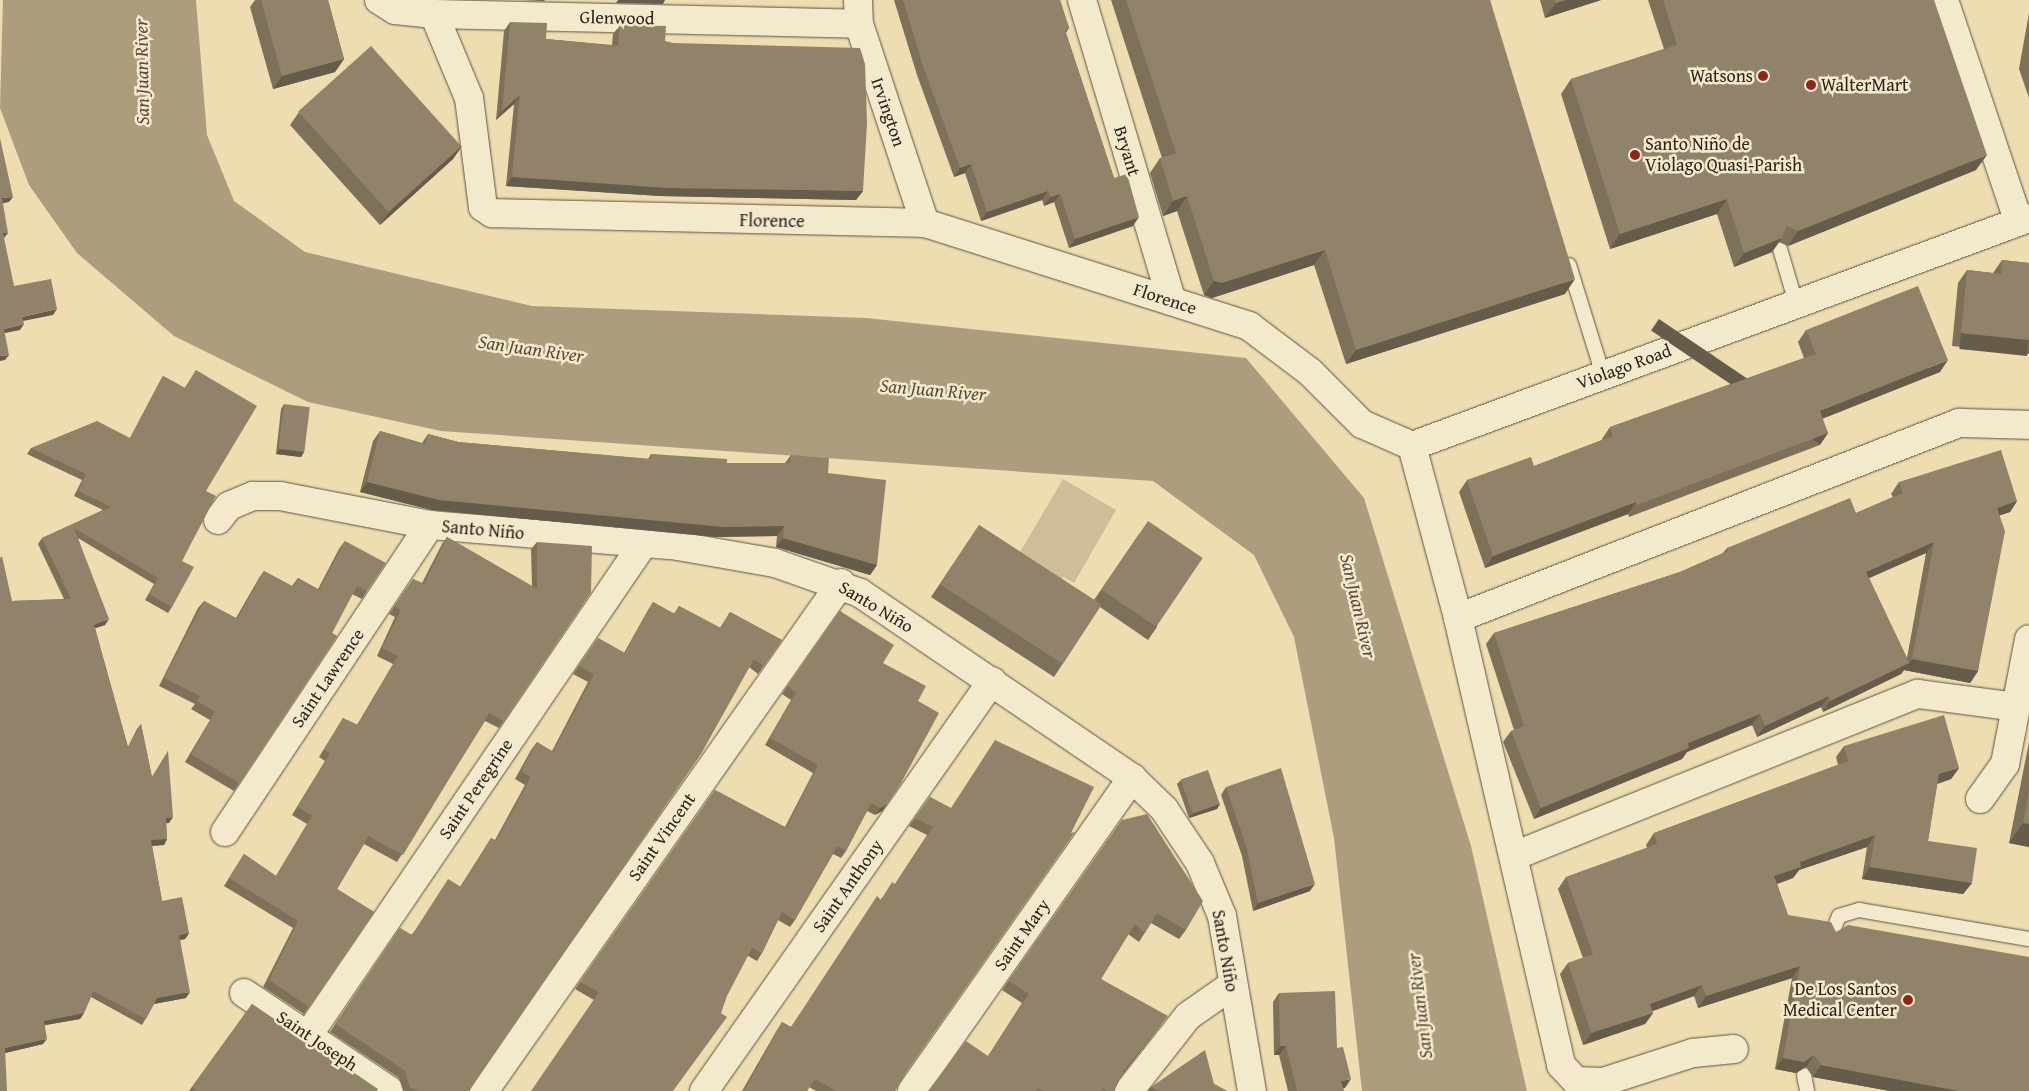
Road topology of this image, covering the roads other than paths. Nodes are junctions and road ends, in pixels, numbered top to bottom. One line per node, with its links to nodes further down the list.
1 (379, 0): 5 (street, Glenwood)
2 (1082, 0): 10 (street, Bryant)
3 (1944, 0): 6 (street)
4 (858, 12): 5 (street, Glenwood); 7 (street, Irvington)
5 (434, 14): 7 (street, Florence)
6 (2024, 219): 11 (street, Violago Road)
7 (925, 224): 10 (street, Florence)
8 (1780, 249): 11 (lane)
9 (1565, 251): 12 (lane)
10 (1172, 301): 14 (street, Florence)
11 (1796, 302): 12 (street, Violago Road)
12 (1603, 375): 14 (street, Violago Road)
13 (2029, 425): 19 (street)
14 (1412, 446): 19 (street)
15 (218, 520): 16 (street, Santo Niño)
16 (430, 525): 17 (street, Santo Niño); 25 (street, Saint Lawrence)
17 (643, 544): 18 (street, Santo Niño); 31 (street, Saint Peregrine)
18 (841, 583): 21 (street, Santo Niño); 35 (street, Saint Vincent)
19 (1458, 618): 26 (street)
20 (2029, 639): 22 (street)
21 (992, 681): 23 (street, Santo Niño); 36 (street, Saint Anthony)
22 (2018, 707): 24 (street); 26 (street)
23 (1132, 778): 29 (street, Santo Niño); 37 (street, Saint Mary)
24 (1980, 799)
25 (225, 832)
26 (1514, 856): 32 (street)
27 (1831, 935): 28 (lane)
28 (2029, 939)
29 (1231, 986): 38 (street); 39 (street, Santo Niño)
30 (244, 993): 31 (street, Saint Joseph)
31 (309, 1034): 34 (street, Saint Joseph)
32 (1734, 1049)
33 (1804, 1075): 40 (lane)
34 (390, 1091)
35 (484, 1091)
36 (704, 1091)
37 (912, 1091)
38 (1129, 1091)
39 (1252, 1091)
40 (1807, 1091)

